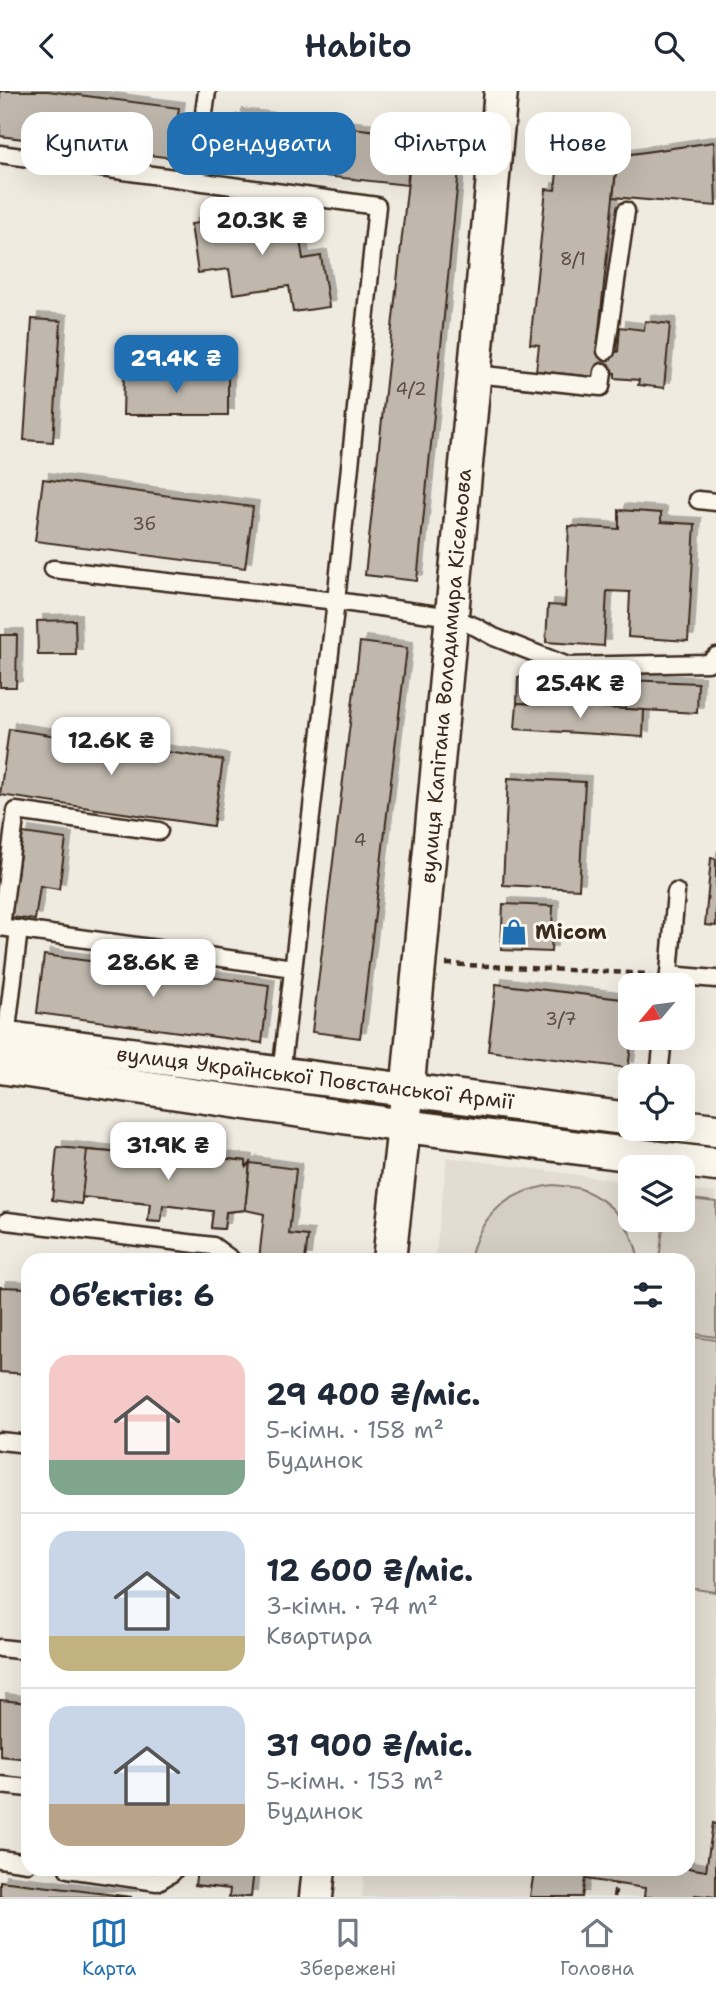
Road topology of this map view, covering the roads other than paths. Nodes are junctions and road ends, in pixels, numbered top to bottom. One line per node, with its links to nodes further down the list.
1 (207, 91): 4 (lane)
2 (501, 91): 8 (street, вулиця Капітана Володимира Кісельова)
3 (0, 154): 4 (lane)
4 (195, 180): 12 (lane)
5 (626, 211): 6 (lane)
6 (606, 351)
7 (603, 372): 8 (lane)
8 (475, 374): 13 (street, вулиця Капітана Володимира Кісельова)
9 (698, 500): 10 (lane)
10 (716, 502)
11 (53, 569): 12 (lane)
12 (336, 601): 13 (lane); 19 (lane)
13 (452, 617): 14 (lane); 25 (street, вулиця Капітана Володимира Кісельова)
14 (716, 656)
15 (159, 831): 17 (lane)
16 (676, 892): 20 (lane)
17 (1, 927): 18 (lane)
18 (19, 929): 19 (lane); 23 (lane)
19 (293, 968): 24 (lane)
20 (669, 973)
21 (695, 979): 22 (lane)
22 (716, 979)
23 (2, 1048): 24 (street, вулиця Української Повстанської Армії); 27 (street, вулиця Української Повстанської Армії)
24 (281, 1074): 25 (street, вулиця Української Повстанської Армії)
25 (407, 1090): 26 (street, вулиця Української Повстанської Армії); 27 (street, вулиця Капітана Володимира Кісельова)
26 (618, 1117)
27 (404, 1126): 30 (street, вулиця Української Повстанської Армії); 33 (street, вулиця Капітана Володимира Кісельова)
28 (695, 1128): 29 (street)
29 (716, 1130)
30 (716, 1165)
31 (7, 1221): 32 (lane)
32 (222, 1253)
33 (390, 1253)
34 (0, 1440): 35 (lane)
35 (21, 1443)
36 (0, 1648): 37 (lane)
37 (21, 1650)
38 (0, 1785): 39 (lane)
39 (21, 1787)
40 (0, 1859): 41 (lane)
41 (21, 1862)
42 (115, 1876): 43 (lane)
43 (167, 1876)
44 (319, 1876): 45 (street)
45 (316, 1897)

